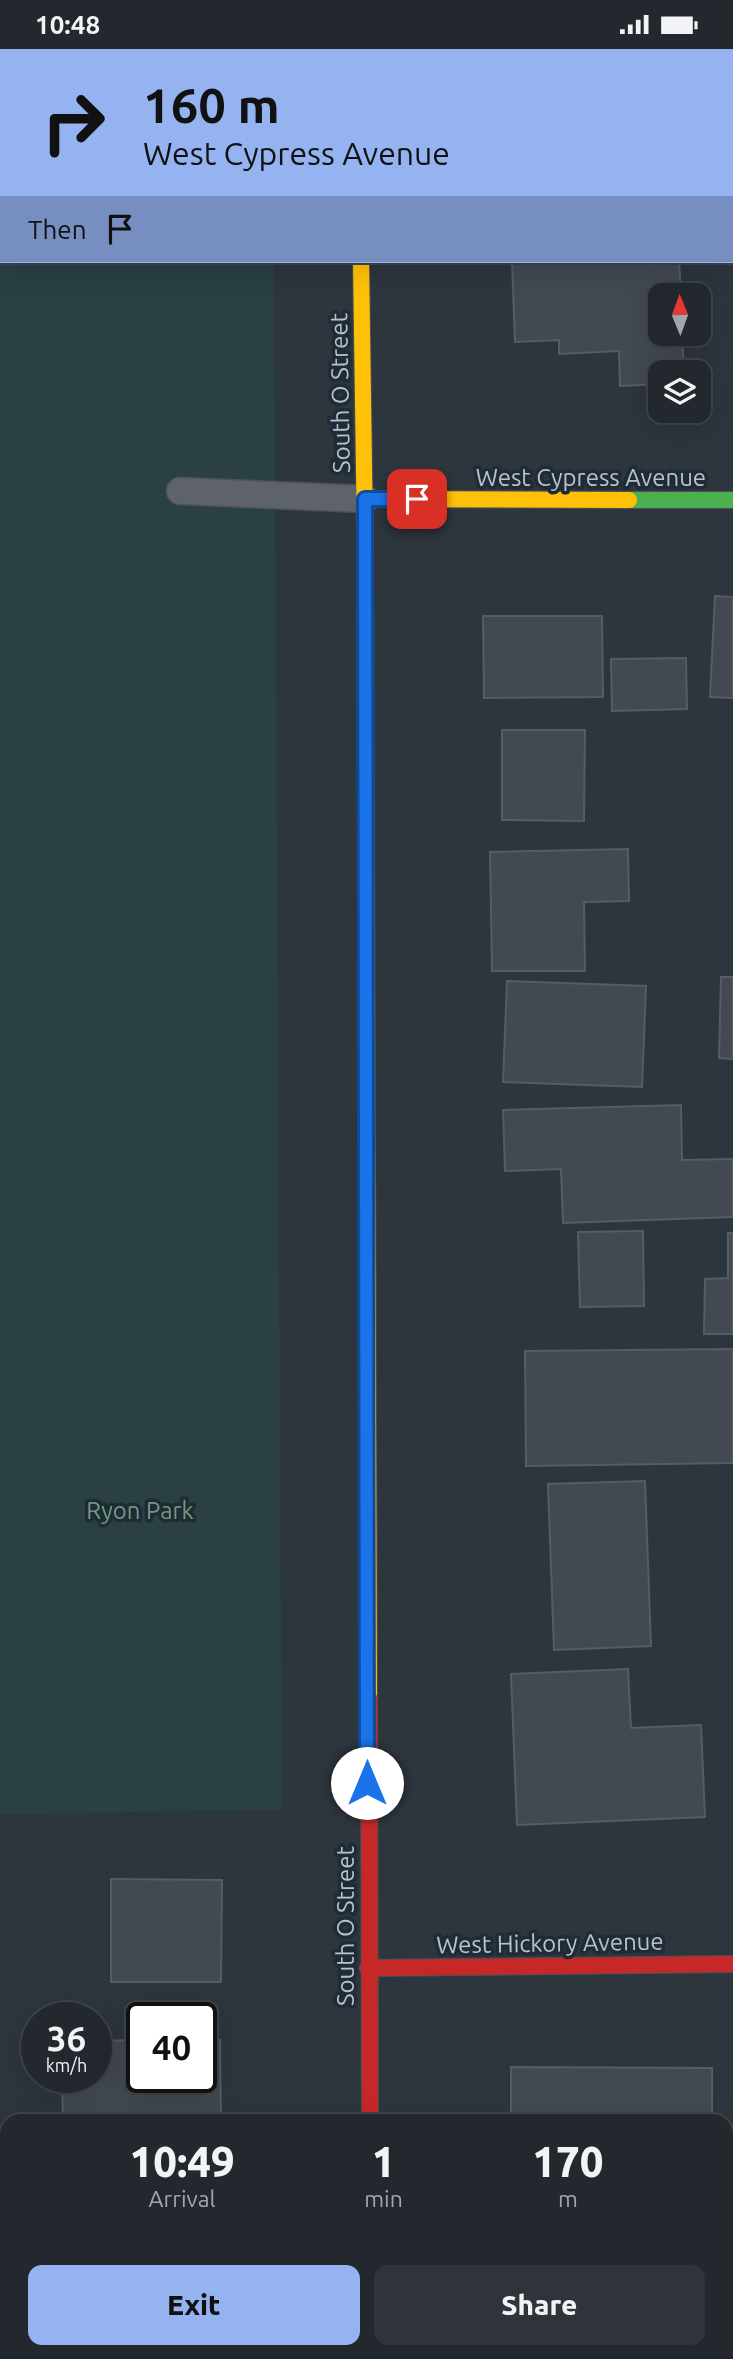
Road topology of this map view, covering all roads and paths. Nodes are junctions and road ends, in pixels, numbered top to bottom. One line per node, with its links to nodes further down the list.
1 (361, 263): 3 (street, South O Street)
2 (180, 491): 3 (lane)
3 (365, 499): 4 (street, West Cypress Avenue); 6 (street, South O Street)
4 (733, 500)
5 (733, 1964): 6 (street, West Hickory Avenue)
6 (368, 1968): 7 (street, South O Street)
7 (370, 2114)

